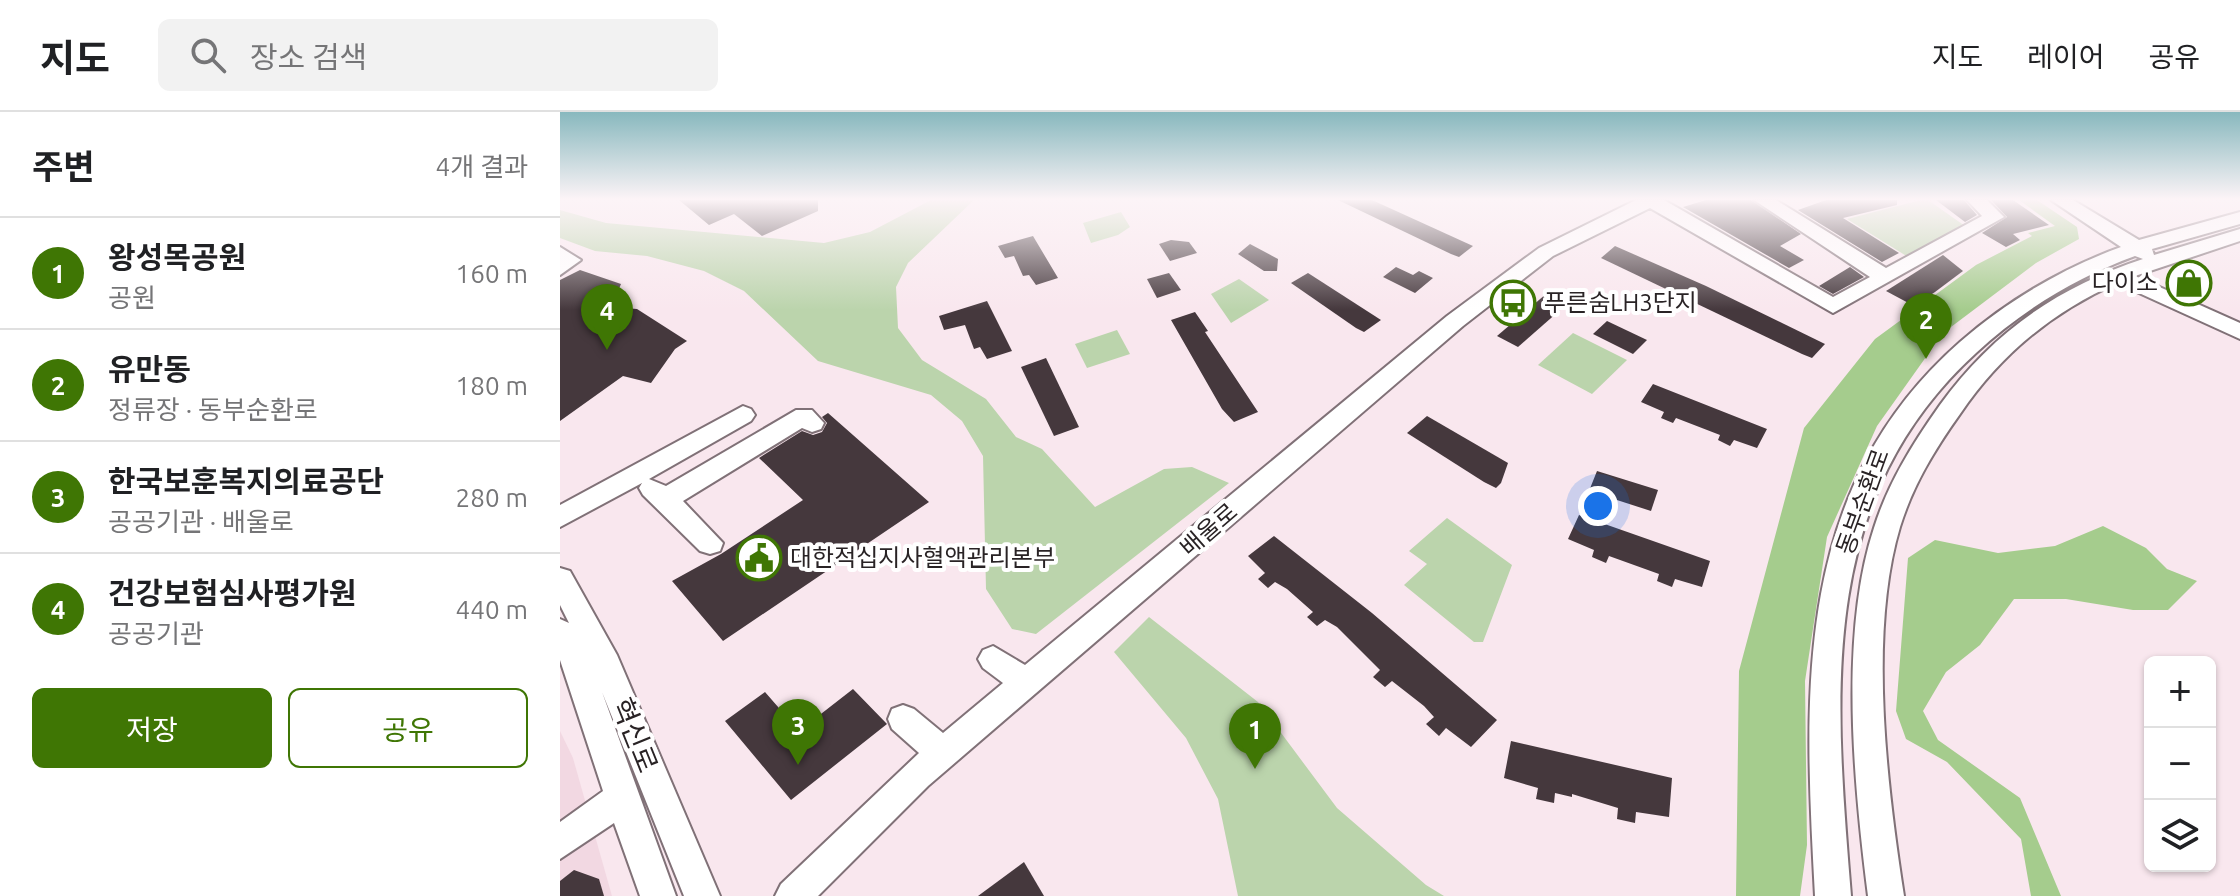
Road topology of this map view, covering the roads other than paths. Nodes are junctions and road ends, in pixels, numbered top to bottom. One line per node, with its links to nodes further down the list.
1 (1577, 237): 23 (street, 배울로)
2 (1713, 237): 12 (street)
3 (1821, 237): 12 (street)
4 (1958, 237): 12 (street)
5 (2118, 237): 9 (street)
6 (2191, 237): 9 (street, 동부순환로)
7 (2237, 240): 9 (street, 동부순환로)
8 (560, 253): 10 (street)
9 (2146, 254): 11 (street, 동부순환로); 31 (street, 동부순환로)
10 (560, 269)
11 (2118, 276): 13 (street); 32 (street, 동부순환로)
12 (1885, 277)
13 (2240, 332)
14 (743, 415): 16 (street)
15 (812, 423): 17 (street)
16 (637, 475): 17 (street); 18 (street)
17 (664, 500): 19 (street)
18 (560, 517)
19 (710, 543)
20 (560, 579): 29 (street, 혁신로)
21 (560, 632): 26 (street, 혁신로)
22 (993, 659): 23 (street)
23 (1027, 683): 25 (street, 배울로)
24 (903, 719): 25 (street)
25 (943, 753): 30 (street, 배울로)
26 (621, 798): 27 (street); 28 (street, 혁신로)
27 (560, 842)
28 (658, 896)
29 (702, 896)
30 (793, 896)
31 (1833, 896)
32 (1886, 896)

